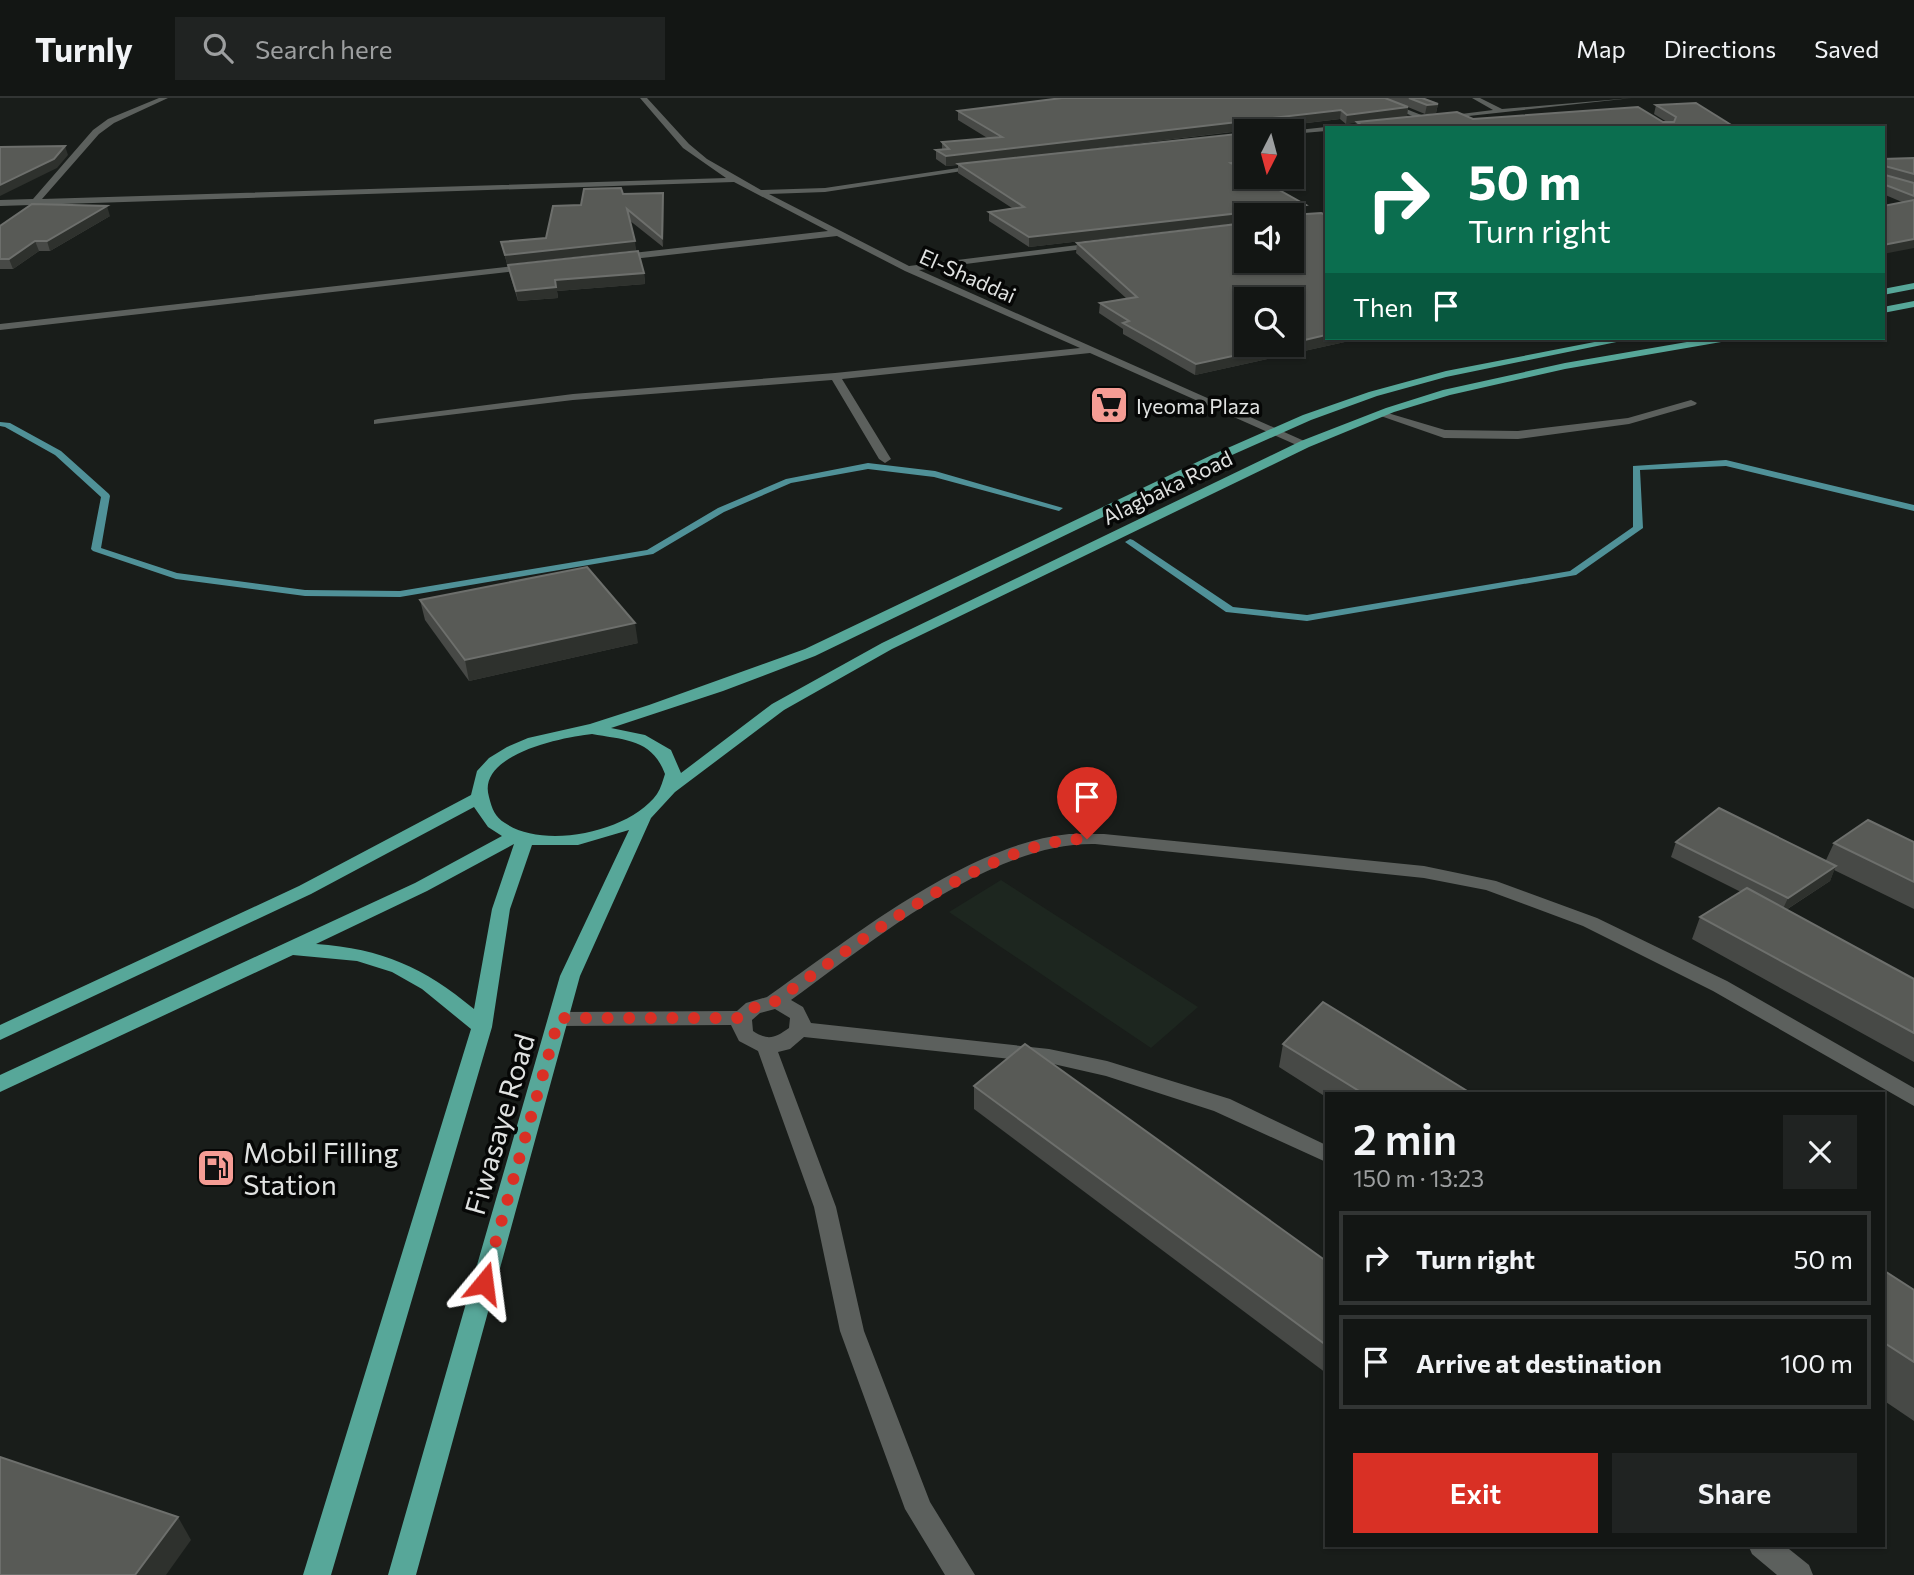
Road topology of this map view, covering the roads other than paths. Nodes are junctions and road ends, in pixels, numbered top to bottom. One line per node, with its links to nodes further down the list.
1 (165, 98): 22 (street)
2 (643, 98): 18 (street, El-Shaddai)
3 (1372, 98): 10 (street)
4 (1475, 98): 8 (street)
5 (1629, 98): 6 (street)
6 (1620, 99): 7 (street); 8 (street)
7 (1637, 109)
8 (1501, 111): 9 (street)
9 (1449, 117): 10 (street); 13 (street)
10 (1425, 118): 11 (street)
11 (1400, 121)
12 (1387, 122): 14 (street)
13 (1460, 122)
14 (1353, 126)
15 (1325, 129): 16 (street)
16 (1304, 131)
17 (990, 164): 19 (street)
18 (735, 180): 20 (street, El-Shaddai); 22 (street)
19 (825, 190): 20 (street); 23 (street)
20 (760, 192): 23 (street, El-Shaddai)
21 (0, 203): 22 (street)
22 (33, 204)
23 (792, 208): 24 (street, El-Shaddai)
24 (838, 233): 26 (street); 28 (street, El-Shaddai)
25 (1112, 243): 28 (street)
26 (607, 260)
27 (541, 266): 35 (street)
28 (908, 269): 38 (street, El-Shaddai)
29 (1914, 286): 30 (main road)
30 (1885, 292)
31 (1885, 300): 33 (main road)
32 (1914, 304): 33 (main road)
33 (1902, 306): 34 (main road)
34 (1885, 310)
35 (0, 327)
36 (1621, 340): 43 (main road, Alagbaka Road)
37 (1715, 340): 41 (main road, Alagbaka Road)
38 (1090, 350): 39 (street); 43 (street, El-Shaddai)
39 (835, 376): 42 (street); 45 (street)
40 (1692, 403): 41 (street)
41 (1381, 414): 44 (main road, Alagbaka Road)
42 (378, 422)
43 (1272, 431): 44 (street, El-Shaddai); 46 (main road, Alagbaka Road)
44 (1305, 444): 47 (main road, Alagbaka Road)
45 (885, 459)
46 (592, 729): 47 (main road); 48 (main road)
47 (672, 788): 49 (main road)
48 (477, 799): 50 (main road); 57 (main road)
49 (643, 819): 50 (main road); 53 (main road, Fiwasaye Road)
50 (520, 838): 51 (main road); 55 (main road, Fiwasaye Road)
51 (290, 948): 55 (main road); 59 (main road)
52 (774, 1002): 54 (street); 56 (street); 60 (street)
53 (559, 1018): 54 (street); 64 (main road, Fiwasaye Road)
54 (741, 1018): 58 (street)
55 (482, 1027): 63 (main road, Fiwasaye Road)
56 (800, 1029): 58 (street); 61 (street)
57 (0, 1033)
58 (766, 1046): 65 (street)
59 (0, 1084)
60 (1914, 1098)
61 (1325, 1154)
62 (1764, 1547): 66 (street)
63 (317, 1575)
64 (402, 1575)
65 (961, 1575)
66 (1799, 1575)

